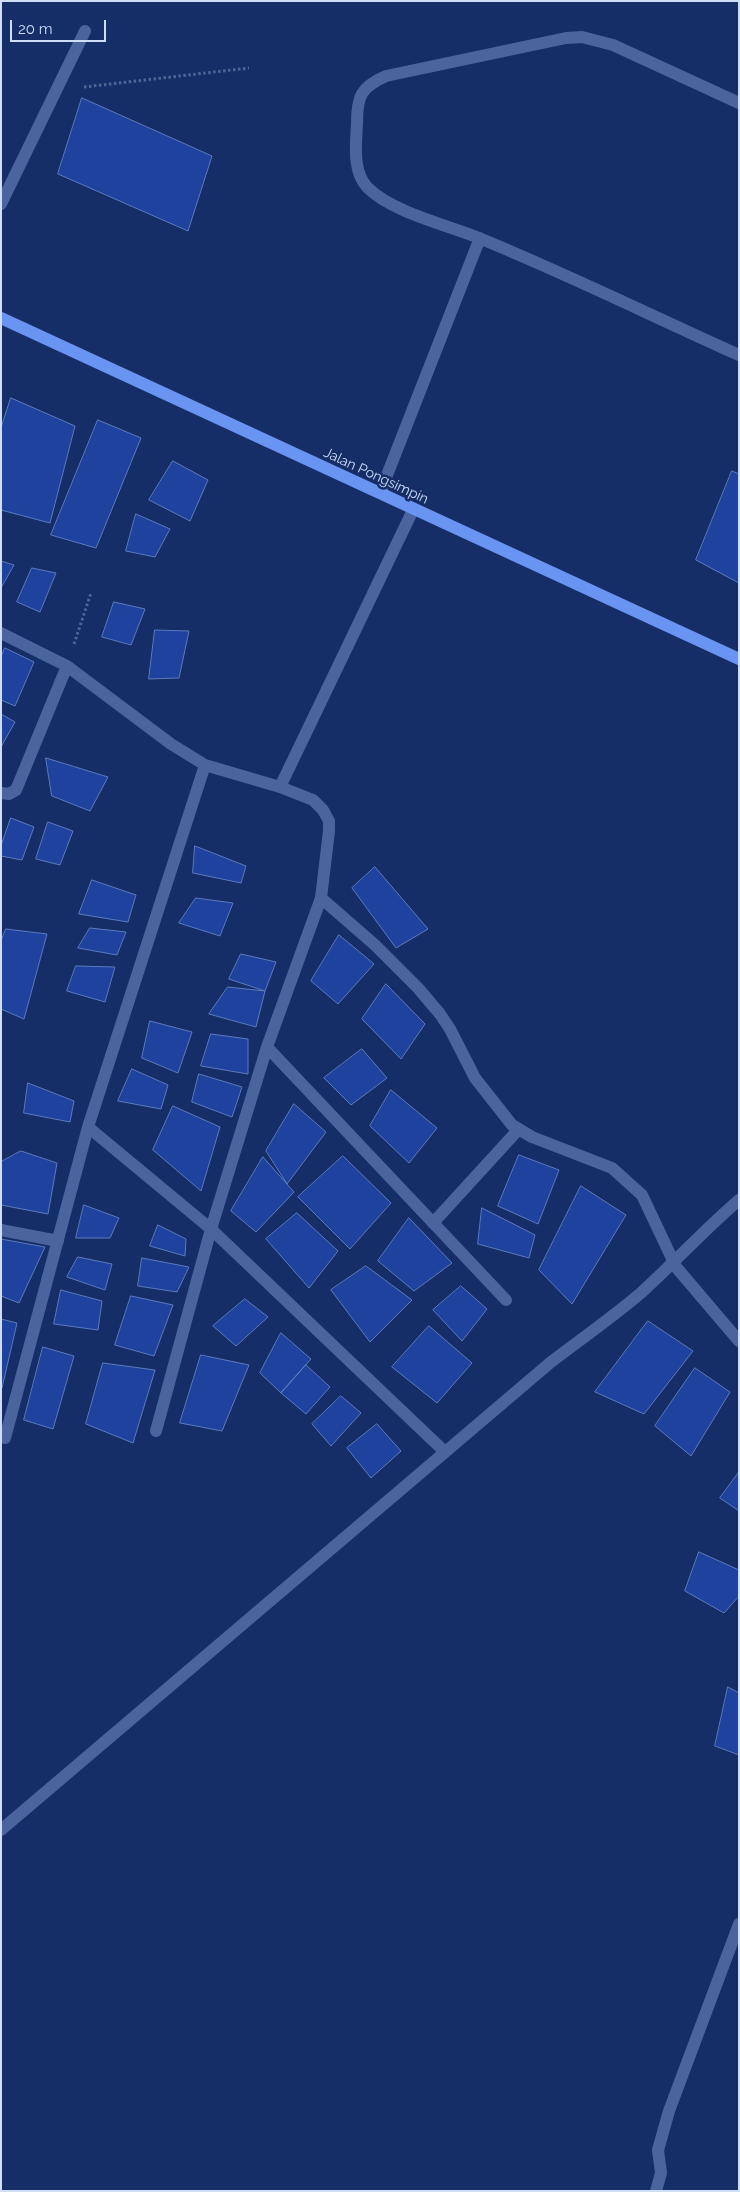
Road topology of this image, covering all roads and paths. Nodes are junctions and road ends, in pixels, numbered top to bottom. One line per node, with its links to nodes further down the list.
1 (85, 31): 3 (street)
2 (249, 68): 3 (path)
3 (56, 90): 5 (street)
4 (739, 103): 6 (street)
5 (1, 204)
6 (480, 238): 8 (street); 9 (street)
7 (1, 318): 9 (main road, Jalan Pongsimpin)
8 (739, 355)
9 (380, 493): 10 (main road, Jalan Pongsimpin)
10 (413, 510): 13 (main road, Jalan Pongsimpin); 16 (street)
11 (91, 592): 14 (path)
12 (1, 633): 14 (street)
13 (739, 659)
14 (67, 666): 15 (street); 17 (street)
15 (205, 765): 16 (street); 20 (street)
16 (280, 787): 18 (street)
17 (1, 793)
18 (321, 898): 19 (street); 21 (street)
19 (267, 1047): 23 (street); 24 (street)
20 (88, 1127): 24 (street); 26 (street)
21 (518, 1130): 23 (street); 27 (street)
22 (739, 1200): 27 (street)
23 (433, 1223): 28 (street)
24 (211, 1229): 30 (street); 32 (street)
25 (1, 1230): 26 (street)
26 (58, 1241): 31 (street)
27 (673, 1263): 29 (street); 32 (street)
28 (506, 1300)
29 (739, 1341)
30 (156, 1431)
31 (5, 1438)
32 (445, 1452): 33 (street)
33 (1, 1830)
34 (739, 1924): 35 (street)
35 (656, 2191)

